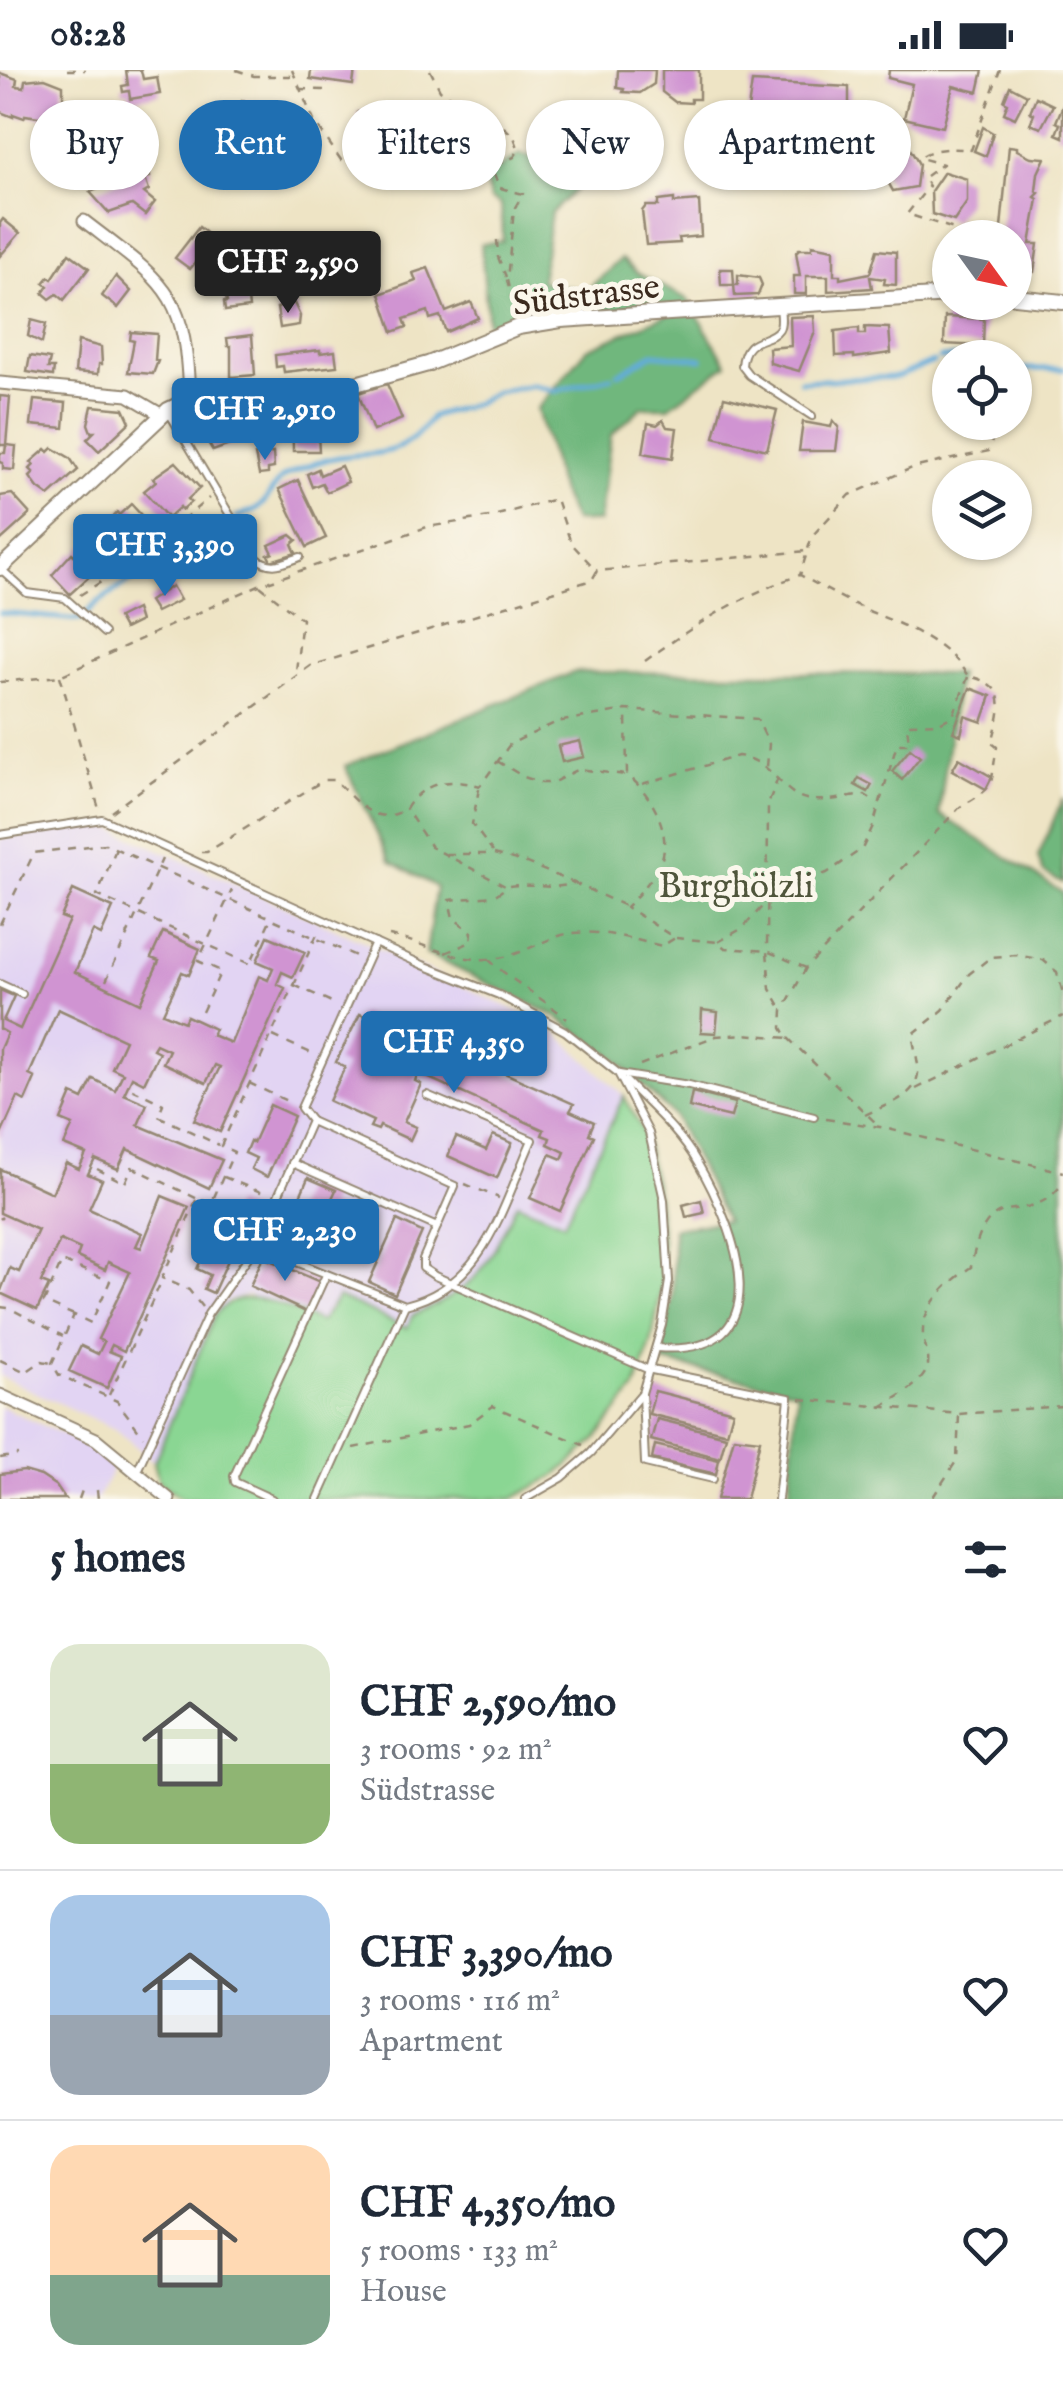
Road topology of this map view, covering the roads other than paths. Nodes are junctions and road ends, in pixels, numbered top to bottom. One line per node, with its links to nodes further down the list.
1 (84, 221): 7 (street)
2 (932, 295): 5 (street, Südstrasse)
3 (1032, 299): 4 (street)
4 (1063, 302)
5 (780, 304): 7 (street, Südstrasse); 8 (lane)
6 (0, 383): 7 (street, Südstrasse)
7 (174, 407): 9 (lane); 10 (street)
8 (812, 416)
9 (300, 557)
10 (0, 568): 11 (lane)
11 (104, 633)
12 (0, 835): 13 (lane)
13 (375, 943): 16 (lane); 19 (lane)
14 (0, 984): 15 (lane)
15 (22, 994)
16 (618, 1073): 18 (lane); 26 (lane); 26 (lane)
17 (426, 1094): 24 (lane)
18 (814, 1117)
19 (311, 1121): 20 (lane); 21 (lane)
20 (292, 1164): 21 (lane); 22 (lane)
21 (437, 1228): 24 (lane)
22 (256, 1246): 23 (lane); 30 (lane)
23 (326, 1275): 25 (lane); 33 (lane)
24 (454, 1284): 25 (lane); 27 (lane)
25 (405, 1306): 34 (lane)
26 (656, 1348): 27 (lane)
27 (647, 1369): 28 (lane); 36 (lane)
28 (642, 1393): 31 (lane); 35 (lane)
29 (0, 1395): 30 (street)
30 (136, 1474): 32 (street)
31 (713, 1480)
32 (169, 1499)
33 (272, 1499)
34 (318, 1499)
35 (525, 1499)
36 (778, 1499)

